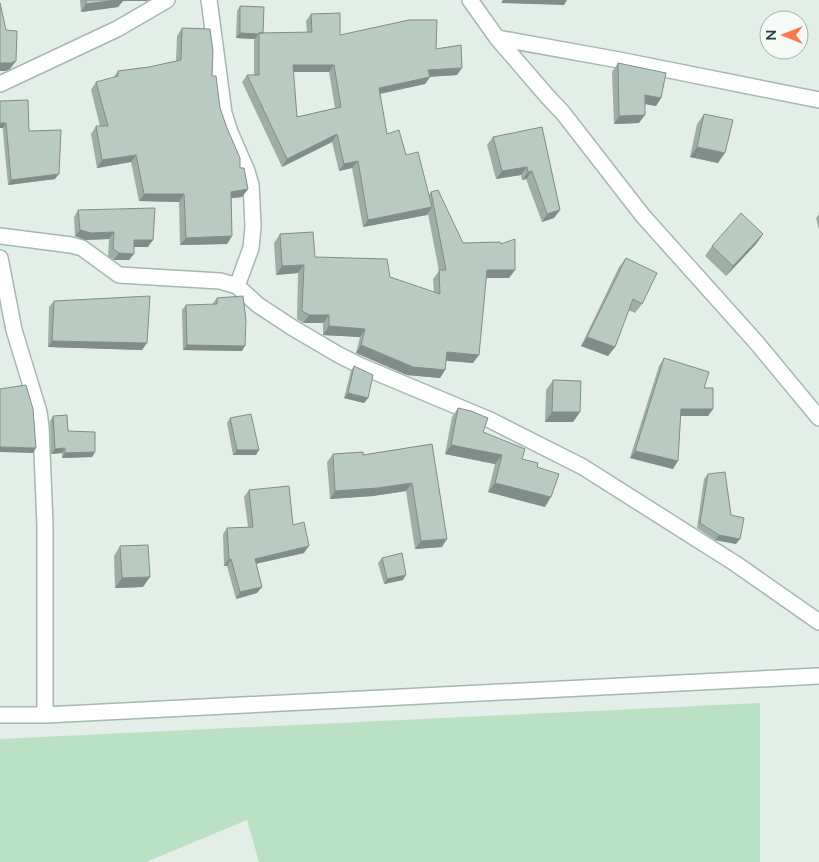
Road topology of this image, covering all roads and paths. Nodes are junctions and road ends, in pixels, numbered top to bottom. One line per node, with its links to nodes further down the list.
1 (167, 0): 5 (street)
2 (209, 0): 9 (street)
3 (470, 0): 4 (street)
4 (497, 38): 6 (street); 10 (street)
5 (0, 84)
6 (819, 100)
7 (0, 236): 9 (street)
8 (0, 258): 14 (street)
9 (237, 286): 11 (street)
10 (819, 418)
11 (819, 622)
12 (819, 676): 14 (street)
13 (0, 715): 14 (street)
14 (45, 715)

